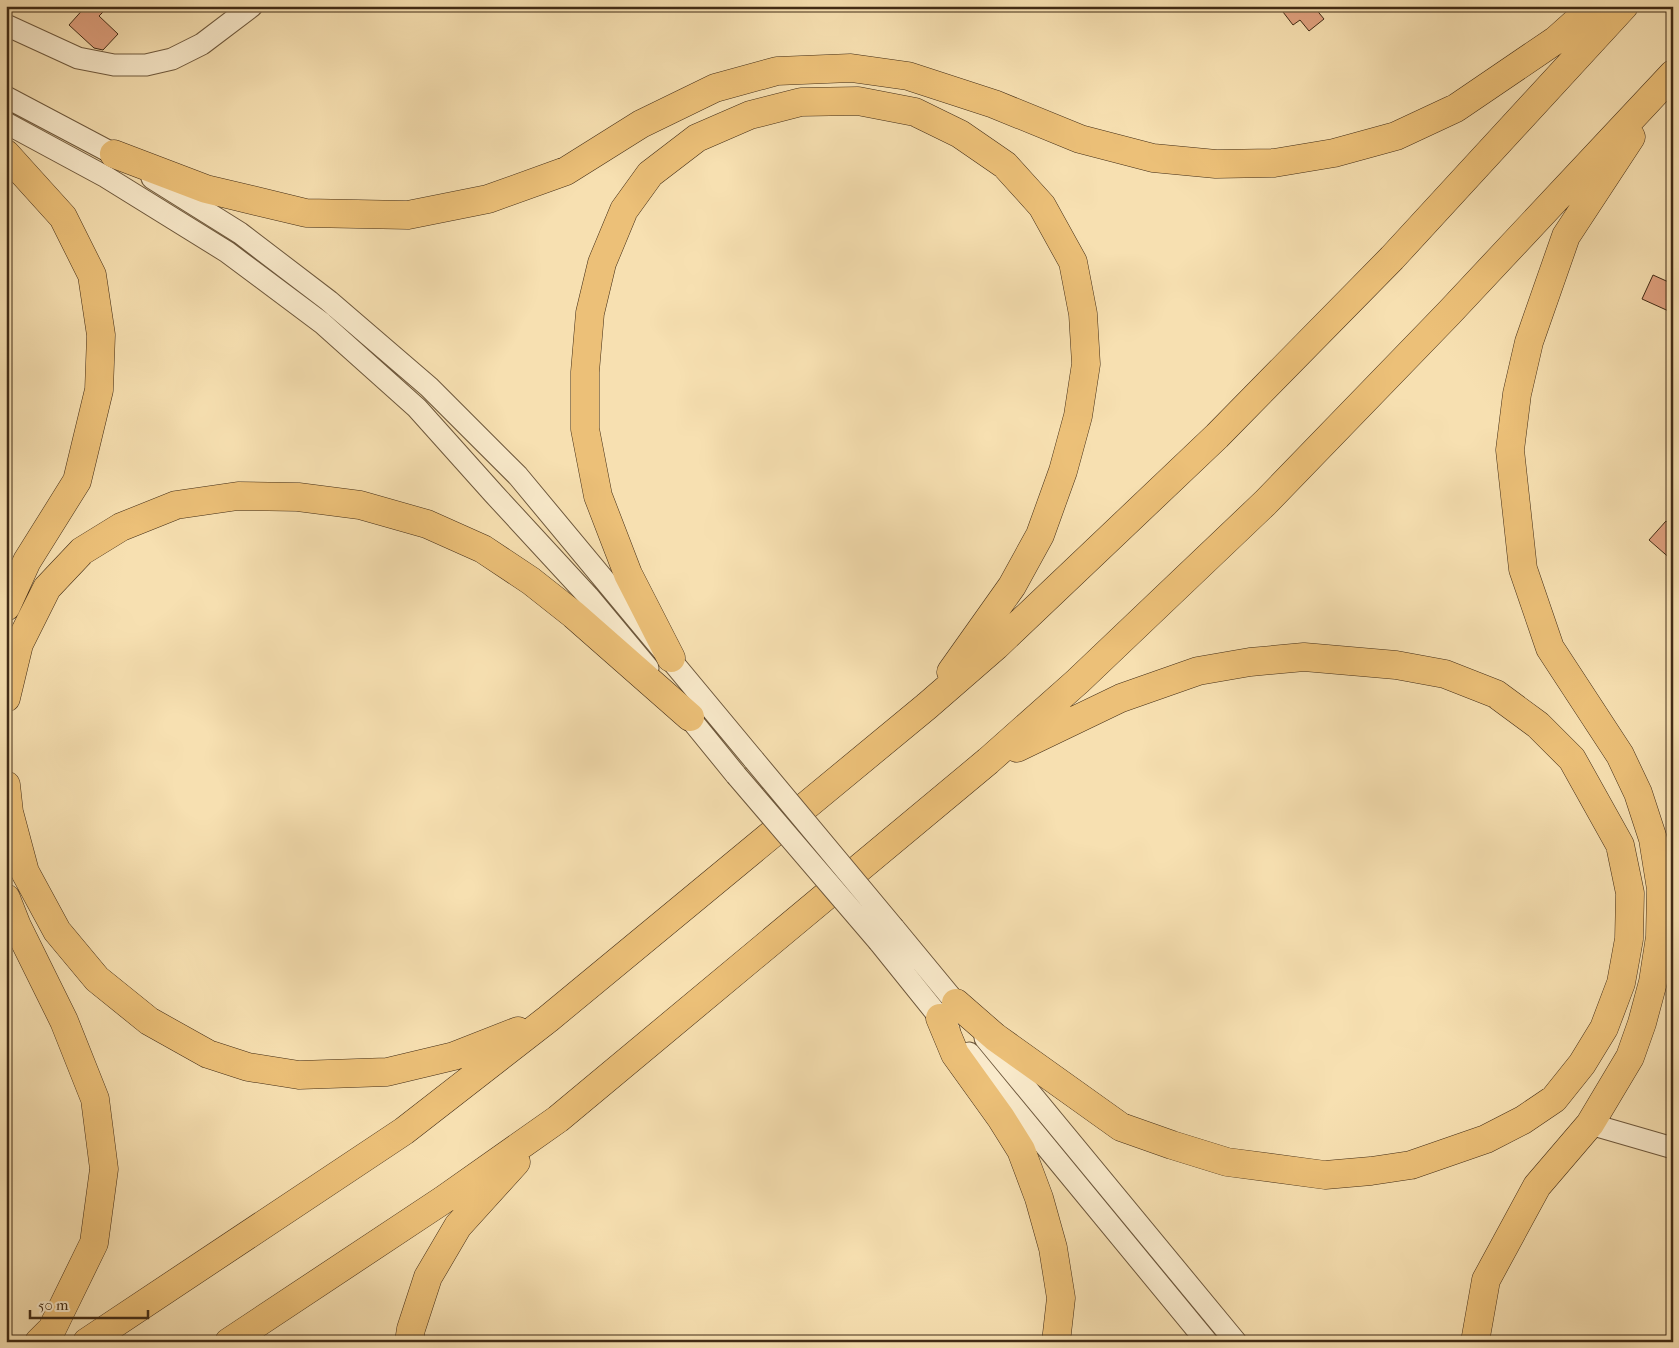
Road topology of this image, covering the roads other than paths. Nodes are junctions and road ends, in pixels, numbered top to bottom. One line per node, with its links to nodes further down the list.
1 (252, 6): 4 (street)
2 (1594, 6): 9 (highway)
3 (1624, 6): 13 (highway)
4 (6, 25)
5 (1673, 74): 15 (highway); 22 (highway)
6 (6, 97): 9 (street)
7 (6, 123): 14 (street)
8 (6, 154): 10 (highway)
9 (114, 154): 11 (street)
10 (6, 607)
11 (671, 658): 13 (highway); 18 (street, bridge)
12 (6, 698): 14 (highway)
13 (927, 706): 20 (highway)
14 (690, 717): 18 (street, bridge)
15 (988, 761): 19 (highway); 21 (highway)
16 (6, 785): 20 (highway)
17 (6, 898): 24 (highway)
18 (886, 935): 19 (street)
19 (948, 1010): 28 (highway); 29 (street); 30 (street)
20 (548, 1019): 25 (highway)
21 (558, 1119): 26 (highway); 27 (highway)
22 (1590, 1124): 23 (street); 31 (highway)
23 (1673, 1148)
24 (38, 1342)
25 (87, 1342)
26 (229, 1342)
27 (409, 1342)
28 (1056, 1342)
29 (1207, 1342)
30 (1236, 1342)
31 (1475, 1342)

